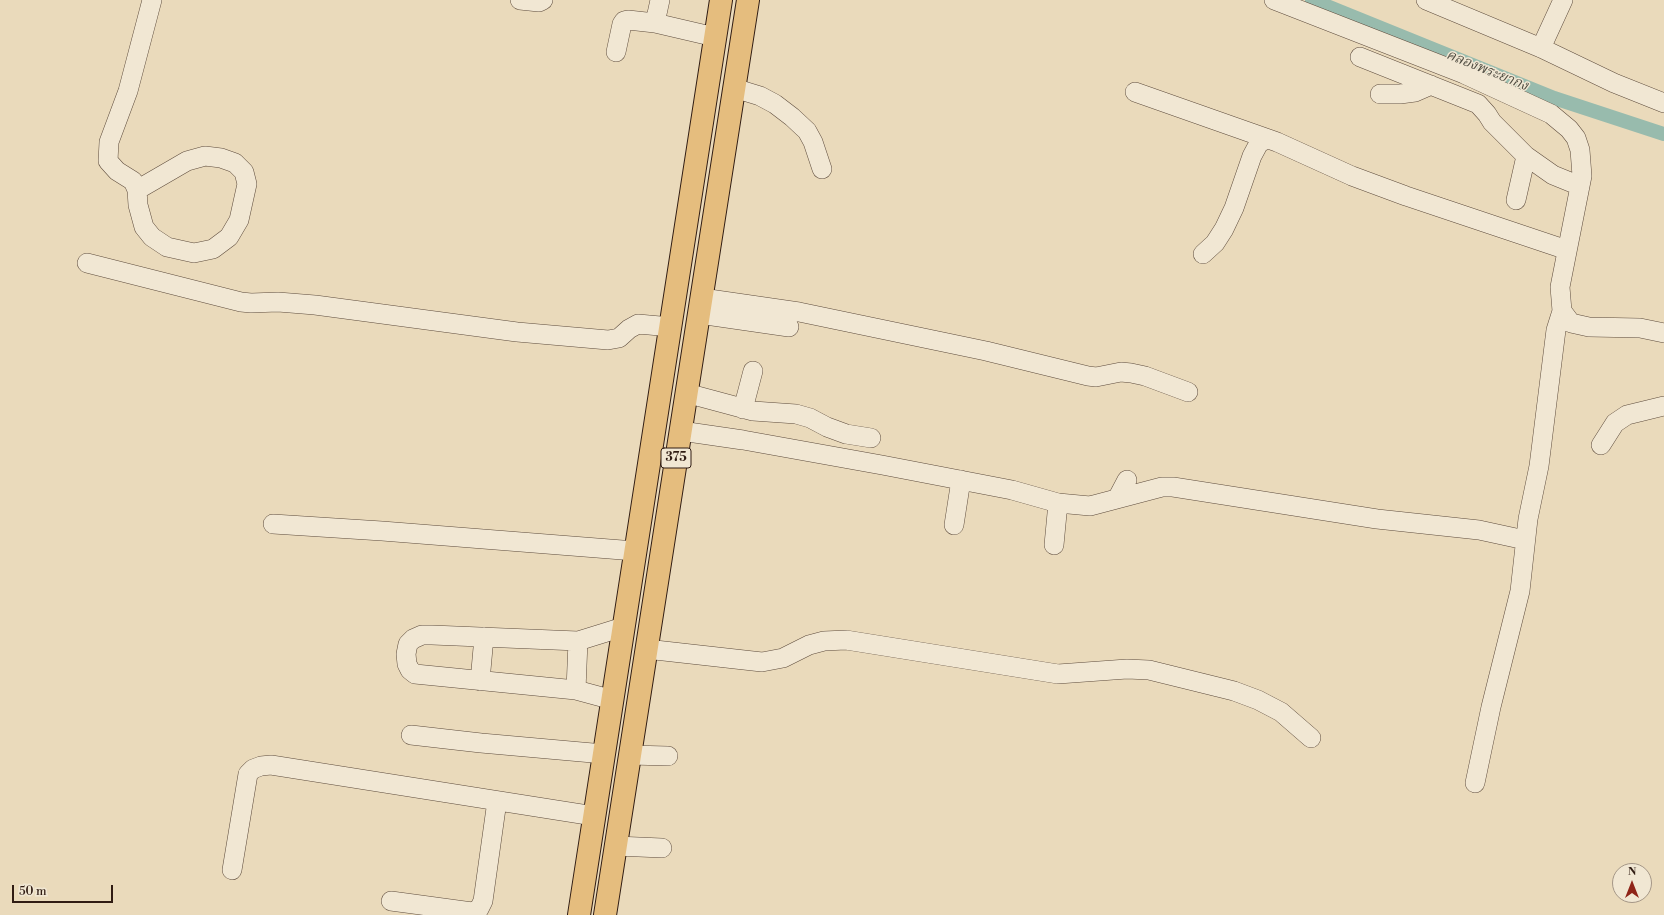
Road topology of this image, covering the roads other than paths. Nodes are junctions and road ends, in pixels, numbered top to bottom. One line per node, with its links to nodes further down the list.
1 (152, 0): 24 (street)
2 (520, 0): 3 (street)
3 (543, 0)
4 (660, 0): 10 (street)
5 (721, 0): 11 (main road, 375)
6 (748, 0): 16 (main road, 375)
7 (1274, 0): 23 (street)
8 (1426, 0): 12 (street)
9 (1563, 0): 12 (street)
10 (655, 24): 11 (street); 13 (street)
11 (715, 37): 31 (main road, 375)
12 (1541, 48): 19 (street)
13 (616, 52)
14 (1360, 57): 15 (street)
15 (1431, 85): 18 (street); 21 (street)
16 (734, 88): 22 (street); 29 (main road, 375)
17 (1135, 92): 20 (street)
18 (1380, 94)
19 (1664, 103)
20 (1267, 139): 26 (street); 27 (street)
21 (1526, 156): 23 (street); 25 (street)
22 (822, 169)
23 (1580, 186): 26 (street)
24 (137, 190): 24 (street)
25 (1516, 200)
26 (1567, 250): 30 (street)
27 (1203, 254)
28 (87, 263): 31 (street)
29 (700, 306): 32 (street); 35 (street); 36 (main road, 375)
30 (1562, 311): 33 (street); 50 (street)
31 (671, 327): 42 (main road, 375)
32 (789, 327)
33 (1664, 333)
34 (753, 371): 38 (street)
35 (1188, 392)
36 (686, 393): 38 (street); 39 (main road, 375)
37 (1664, 406): 41 (street)
38 (743, 409): 40 (street)
39 (681, 431): 43 (main road, 375); 44 (street)
40 (871, 438)
41 (1602, 445)
42 (649, 471): 43 (main road); 52 (main road, 375)
43 (674, 474): 56 (main road, 375)
44 (961, 480): 47 (street); 49 (street)
45 (1128, 480): 46 (street)
46 (1117, 499): 47 (street); 50 (street)
47 (1058, 503): 51 (street)
48 (273, 524): 52 (street)
49 (954, 525)
50 (1525, 540): 65 (street)
51 (1054, 545)
52 (635, 551): 53 (main road, 375)
53 (623, 627): 55 (street); 59 (main road, 375)
54 (484, 637): 55 (street); 57 (street); 57 (street)
55 (578, 640): 58 (street)
56 (646, 649): 61 (street); 63 (main road, 375)
57 (480, 681): 58 (street)
58 (576, 690): 59 (street)
59 (613, 700): 62 (main road, 375)
60 (411, 735): 62 (street)
61 (1311, 738)
62 (604, 754): 67 (main road, 375)
63 (630, 755): 64 (street); 68 (main road, 375)
64 (668, 756)
65 (1475, 783)
66 (497, 801): 67 (street); 70 (street); 71 (street)
67 (594, 816): 72 (main road, 375)
68 (616, 846): 69 (street); 73 (main road, 375)
69 (662, 848)
70 (232, 870)
71 (391, 901)
72 (579, 915)
73 (605, 915)

